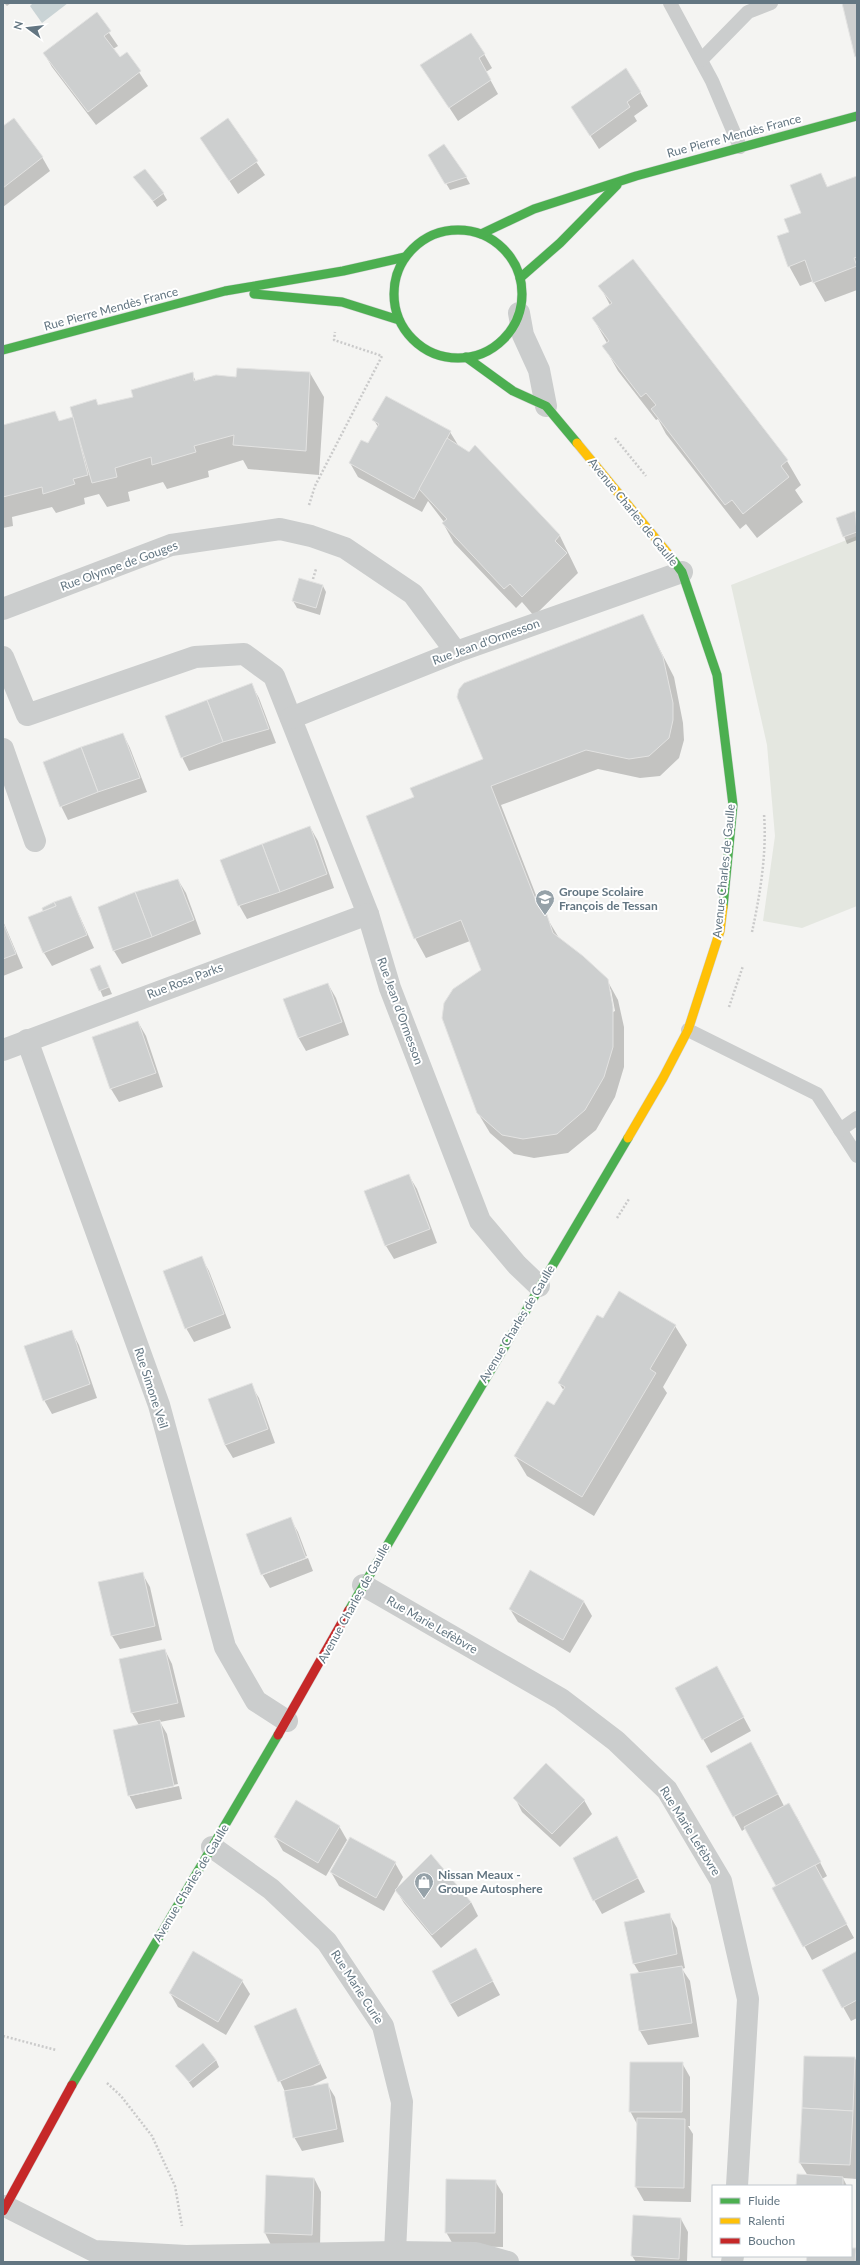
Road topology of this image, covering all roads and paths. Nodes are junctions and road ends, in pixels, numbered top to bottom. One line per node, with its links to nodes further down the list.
1 (670, 3): 3 (lane)
2 (771, 3): 3 (lane)
3 (701, 60): 5 (lane)
4 (857, 116): 5 (street, Rue Pierre Mendès France)
5 (740, 147): 6 (street, Rue Pierre Mendès France)
6 (619, 183): 7 (street, Rue Pierre Mendès France); 9 (street, Rue Pierre Mendès France)
7 (481, 234): 8 (street); 9 (street)
8 (405, 257): 10 (street, Rue Pierre Mendès France); 13 (street)
9 (520, 278): 12 (street)
10 (225, 291): 11 (street, Rue Pierre Mendès France); 14 (street, Rue Pierre Mendès France)
11 (342, 302): 13 (street, Rue Pierre Mendès France); 19 (path)
12 (519, 313): 15 (street); 16 (street, Avenue Charles de Gaulle)
13 (399, 320): 15 (street)
14 (3, 350)
15 (466, 357): 16 (street, Avenue Charles de Gaulle)
16 (546, 406): 20 (street, Avenue Charles de Gaulle)
17 (614, 437): 18 (path)
18 (647, 477)
19 (311, 536): 21 (path); 22 (street, Rue Olympe de Gouges); 23 (street, Rue Olympe de Gouges)
20 (682, 572): 23 (street, Rue Jean d'Ormesson); 32 (street, Avenue Charles de Gaulle)
21 (313, 579)
22 (3, 609)
23 (456, 652): 25 (street, Rue Jean d'Ormesson)
24 (3, 657): 25 (street, Rue Jean d'Ormesson)
25 (291, 718): 29 (street, Rue Jean d'Ormesson)
26 (3, 749): 28 (street)
27 (764, 811): 30 (path)
28 (35, 841)
29 (368, 914): 33 (street, Rue Rosa Parks); 41 (street, Rue Jean d'Ormesson)
30 (750, 939)
31 (745, 958): 34 (path)
32 (688, 1030): 34 (lane); 41 (street, Avenue Charles de Gaulle)
33 (27, 1040): 35 (street, Rue Rosa Parks); 43 (street, Rue Simone Veil)
34 (716, 1043): 37 (lane)
35 (3, 1050)
36 (857, 1118): 37 (lane)
37 (840, 1130): 38 (lane)
38 (857, 1156)
39 (632, 1193): 40 (path)
40 (616, 1219)
41 (539, 1286): 42 (street, Avenue Charles de Gaulle)
42 (363, 1585): 43 (street, Avenue Charles de Gaulle); 48 (street, Rue Marie Lefèbvre)
43 (287, 1722): 44 (street, Avenue Charles de Gaulle)
44 (212, 1848): 46 (street, Avenue Charles de Gaulle); 50 (street, Rue Marie Curie)
45 (3, 2036): 46 (path)
46 (84, 2063): 49 (street, Avenue Charles de Gaulle)
47 (109, 2077): 51 (path)
48 (737, 2185)
49 (4, 2208): 51 (street)
50 (395, 2252): 51 (street); 52 (street)
51 (186, 2256)
52 (508, 2262)

